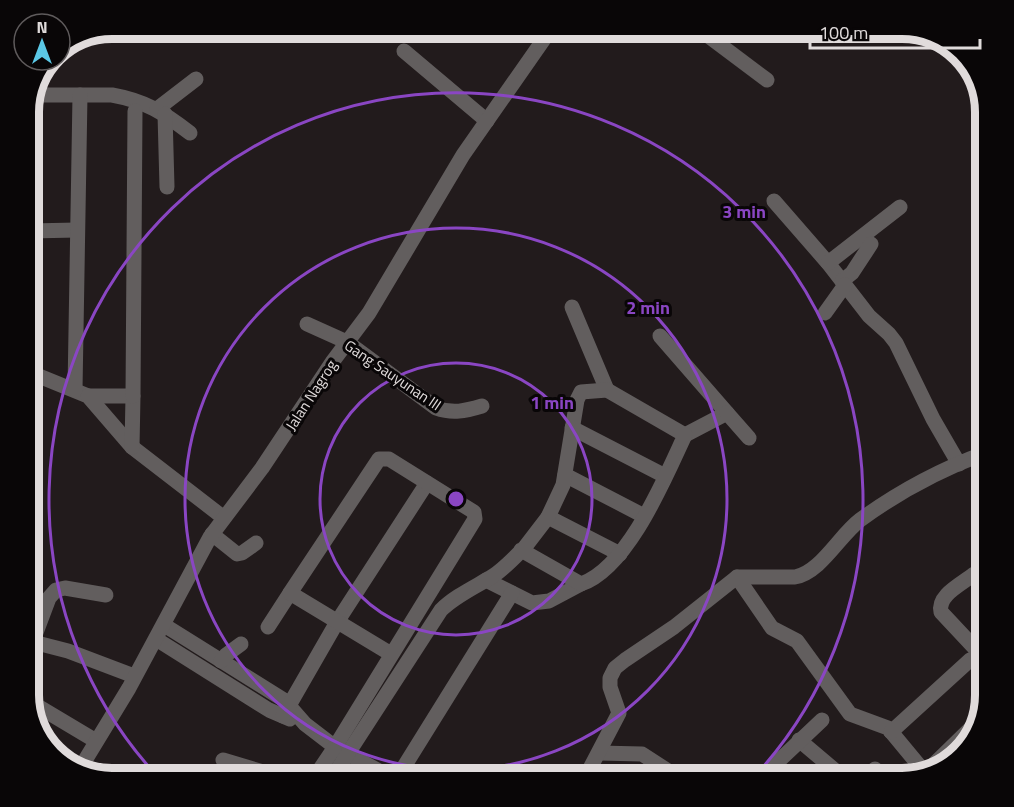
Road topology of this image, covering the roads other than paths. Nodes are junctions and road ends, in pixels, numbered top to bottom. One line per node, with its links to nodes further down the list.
1 (543, 39): 10 (street, Jalan Nagrog)
2 (715, 40): 5 (street)
3 (404, 51): 10 (street)
4 (196, 79): 9 (street)
5 (767, 80)
6 (41, 95): 7 (street)
7 (80, 95): 9 (street); 15 (street)
8 (135, 111): 28 (street)
9 (161, 111): 11 (street); 12 (street)
10 (487, 121): 24 (street, Jalan Nagrog)
11 (190, 133)
12 (167, 186)
13 (774, 201): 18 (street)
14 (900, 207): 18 (street)
15 (76, 230): 16 (street); 27 (street)
16 (39, 231)
17 (870, 244): 19 (street)
18 (828, 262): 19 (street)
19 (844, 283): 21 (street); 36 (street)
20 (572, 307): 26 (street)
21 (825, 313)
22 (307, 324): 24 (street, Gang Sauyunan III)
23 (660, 336): 30 (street)
24 (347, 342): 29 (street, Gang Sauyunan III); 42 (street, Jalan Nagrog)
25 (39, 376): 27 (street)
26 (607, 390): 31 (street); 32 (street)
27 (81, 393): 28 (street); 34 (street)
28 (133, 396): 34 (street)
29 (482, 406)
30 (727, 413): 32 (street); 33 (street)
31 (572, 428): 37 (street); 38 (street)
32 (685, 435): 38 (street)
33 (749, 438)
34 (132, 447): 42 (street)
35 (975, 457): 36 (street)
36 (959, 464): 48 (street)
37 (565, 475): 40 (street); 41 (street)
38 (665, 477): 40 (street)
39 (427, 483): 51 (street); 54 (street); 62 (street)
40 (644, 516): 46 (street)
41 (548, 517): 45 (street); 46 (street)
42 (224, 518): 43 (street, Jalan Nagrog)
43 (212, 534): 44 (street); 56 (street, Jalan Nagrog)
44 (256, 543)
45 (521, 550): 49 (street); 50 (street)
46 (620, 554): 50 (street)
47 (974, 574): 61 (street)
48 (737, 578): 69 (street); 74 (street)
49 (486, 580): 52 (street); 73 (street)
50 (581, 584): 52 (street)
51 (290, 593): 54 (street); 57 (street)
52 (512, 593): 83 (street)
53 (106, 595): 55 (street)
54 (337, 622): 62 (street); 67 (street)
55 (39, 625)
56 (164, 625): 58 (street, Jalan Nagrog); 64 (street)
57 (267, 627)
58 (156, 639): 65 (street, Jalan Nagrog); 67 (street)
59 (241, 644): 64 (street)
60 (39, 647): 65 (street)
61 (975, 647)
62 (391, 654): 73 (street)
63 (975, 659): 69 (street)
64 (221, 661): 67 (street)
65 (134, 676): 72 (street, Jalan Nagrog)
66 (40, 707): 72 (street)
67 (286, 711): 73 (street)
68 (822, 720): 71 (street)
69 (891, 732): 78 (street)
70 (961, 738): 75 (street)
71 (799, 740): 86 (street); 87 (street)
72 (96, 741): 77 (street, Jalan Nagrog)
73 (341, 751): 80 (street); 81 (street); 82 (street)
74 (599, 753): 84 (street); 85 (street)
75 (942, 757)
76 (223, 760): 79 (street)
77 (84, 762)
78 (919, 766)
79 (250, 768)
80 (324, 768)
81 (335, 768)
82 (366, 768)
83 (404, 768)
84 (591, 768)
85 (664, 768)
86 (774, 768)
87 (832, 768)

